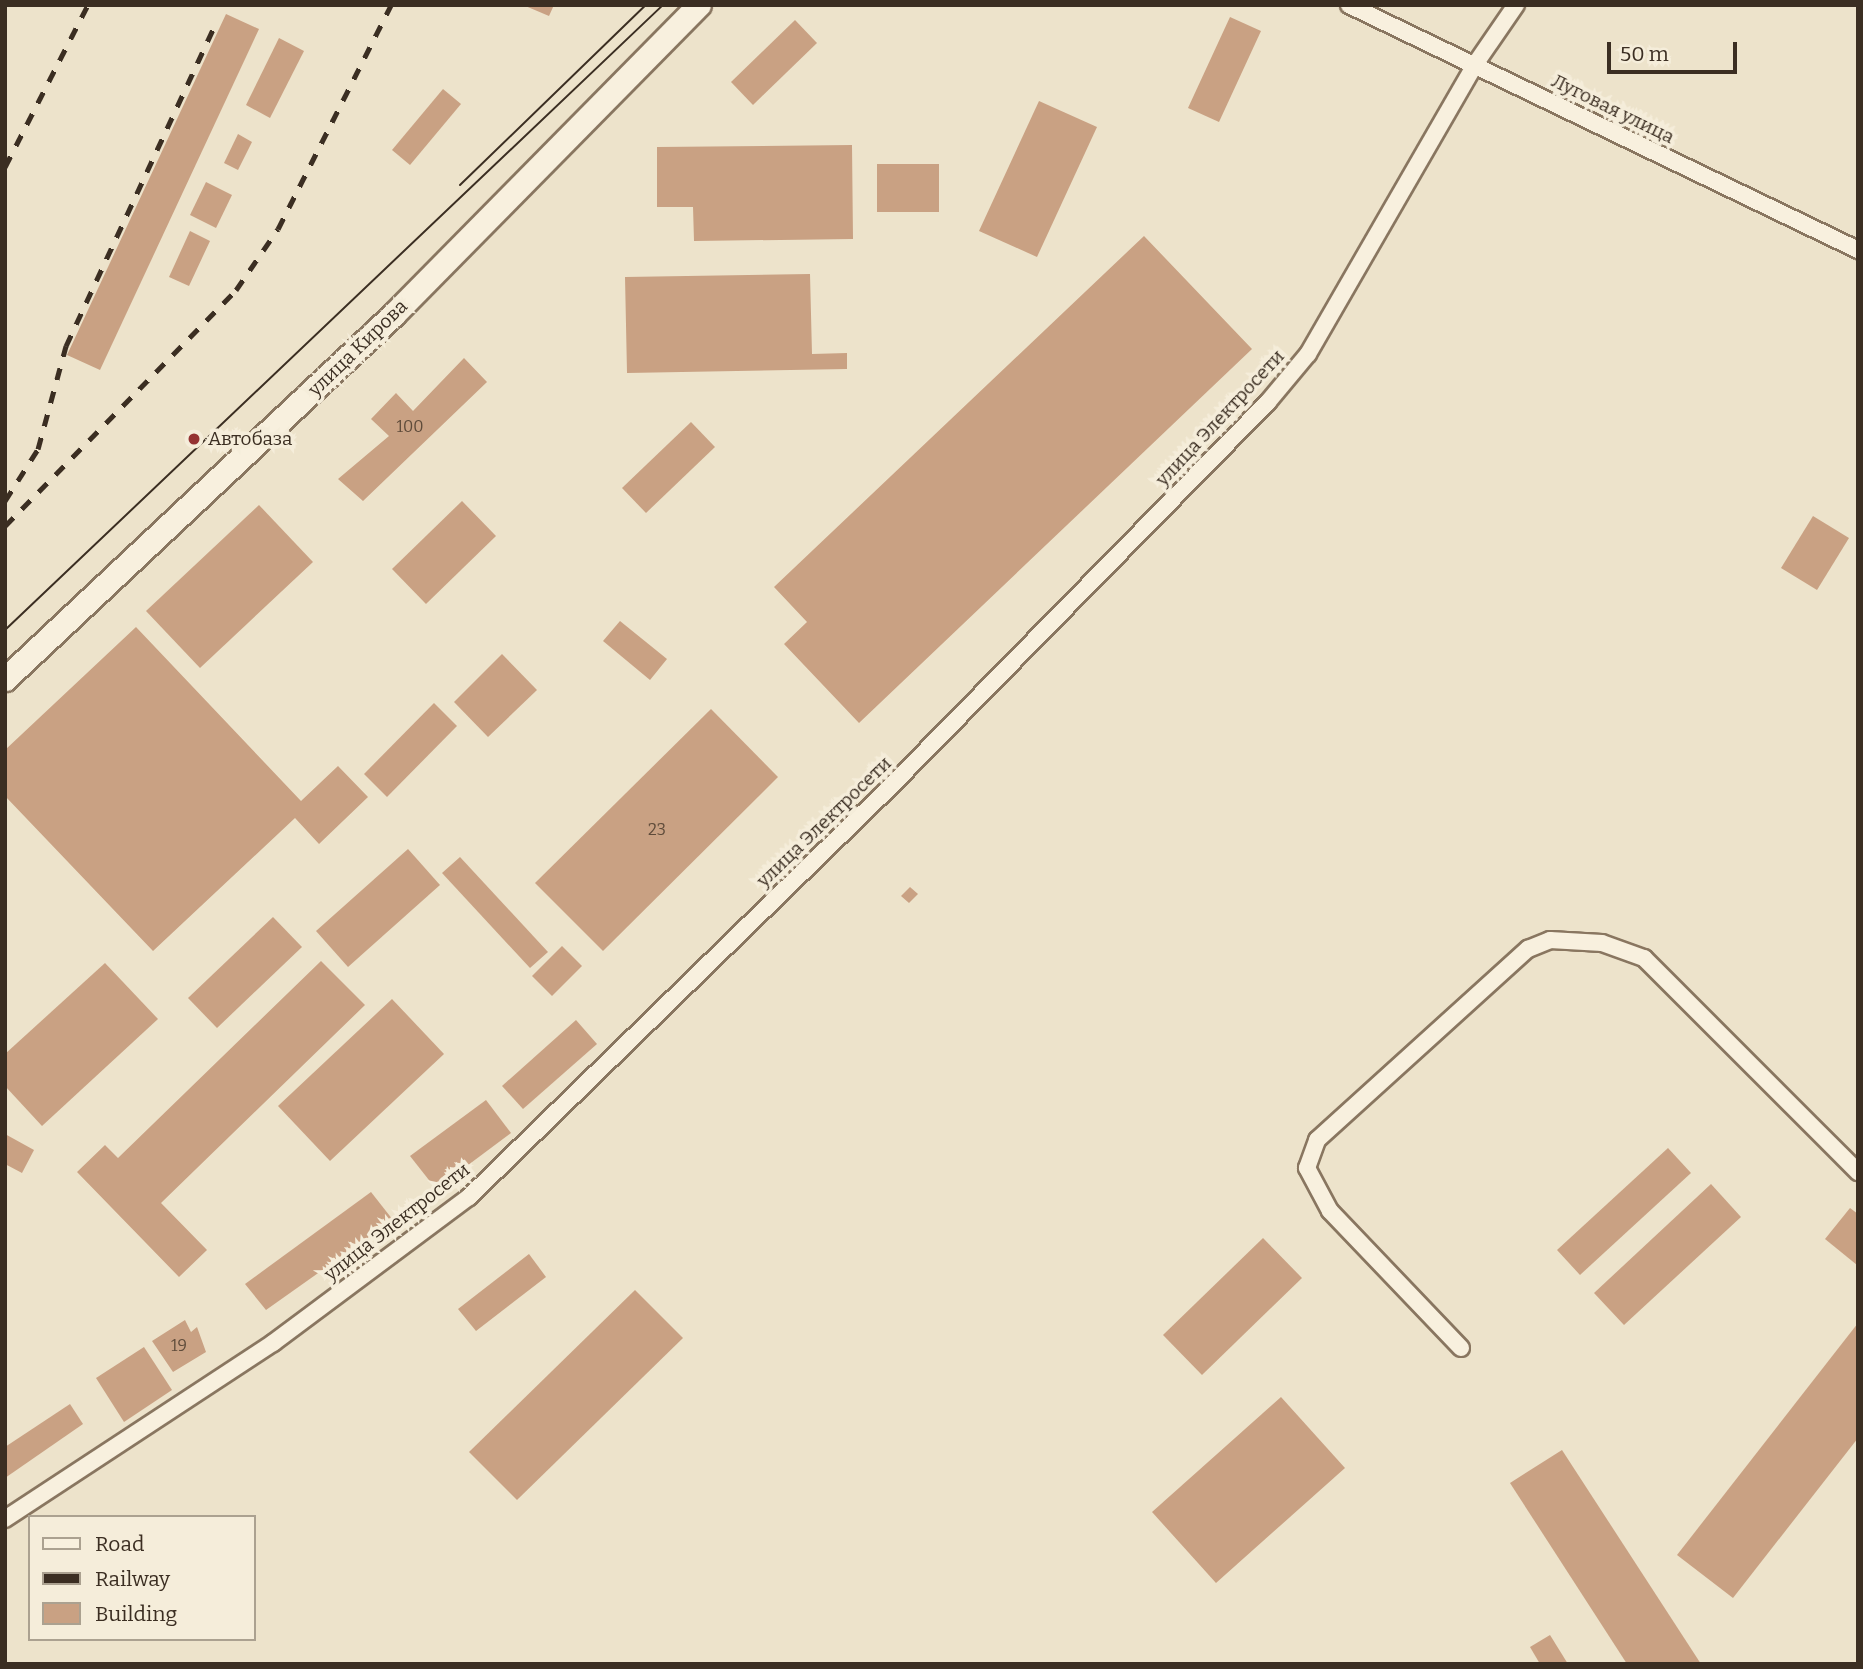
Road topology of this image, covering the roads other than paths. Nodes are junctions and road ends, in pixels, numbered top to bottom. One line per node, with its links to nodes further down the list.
1 (699, 5): 6 (main road, улица Кирова)
2 (1349, 5): 4 (street, Луговая улица)
3 (1516, 5): 4 (street, улица Электросети)
4 (1474, 66): 5 (street, Луговая улица); 9 (street, улица Электросети)
5 (1858, 250)
6 (5, 679)
7 (1858, 1172): 8 (street)
8 (1461, 1349)
9 (5, 1519)

